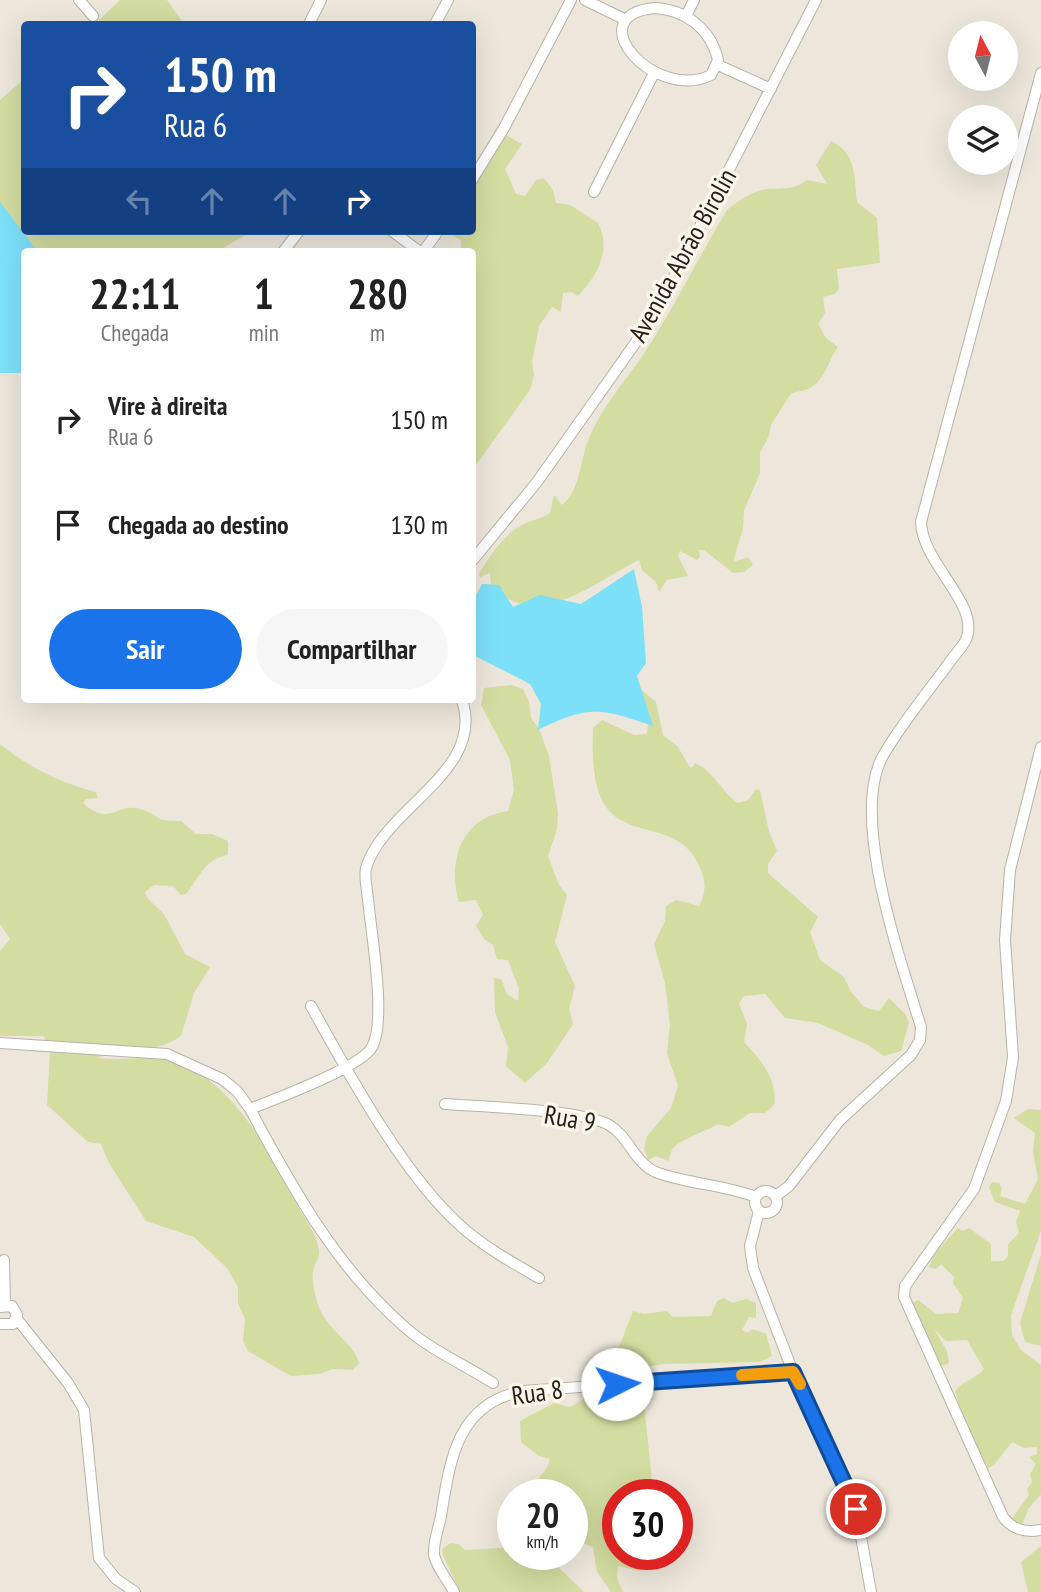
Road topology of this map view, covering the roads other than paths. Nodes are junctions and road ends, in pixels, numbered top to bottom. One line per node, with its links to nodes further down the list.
1 (79, 0): 8 (street)
2 (321, 0): 11 (street)
3 (447, 0): 12 (street)
4 (571, 0): 17 (street)
5 (585, 0): 10 (street)
6 (694, 0): 9 (street)
7 (816, 0): 16 (street, Avenida Abrão Birolin)
8 (93, 16)
9 (686, 16): 10 (street); 13 (street)
10 (624, 19): 14 (street)
11 (310, 21)
12 (436, 21)
13 (718, 65): 14 (street); 16 (street)
14 (654, 73): 18 (street)
15 (1041, 73): 29 (street)
16 (771, 89): 21 (street, Avenida Abrão Birolin)
17 (476, 174)
18 (594, 192)
19 (398, 235): 20 (street)
20 (416, 248)
21 (476, 556)
22 (463, 703): 26 (street)
23 (1041, 747): 39 (street)
24 (311, 1006): 26 (street)
25 (0, 1043): 28 (street)
26 (345, 1067): 28 (street); 33 (street)
27 (445, 1104): 30 (street, Rua 9)
28 (252, 1114): 38 (street)
29 (776, 1196): 30 (street); 31 (street)
30 (756, 1197): 31 (street)
31 (759, 1211): 37 (street)
32 (4, 1260): 34 (street)
33 (539, 1278)
34 (3, 1306): 35 (street)
35 (17, 1319): 36 (street); 40 (street)
36 (0, 1324)
37 (793, 1372): 41 (street, Rua 8); 42 (street)
38 (493, 1382)
39 (1041, 1530)
40 (135, 1592)
41 (454, 1592)
42 (871, 1592)

